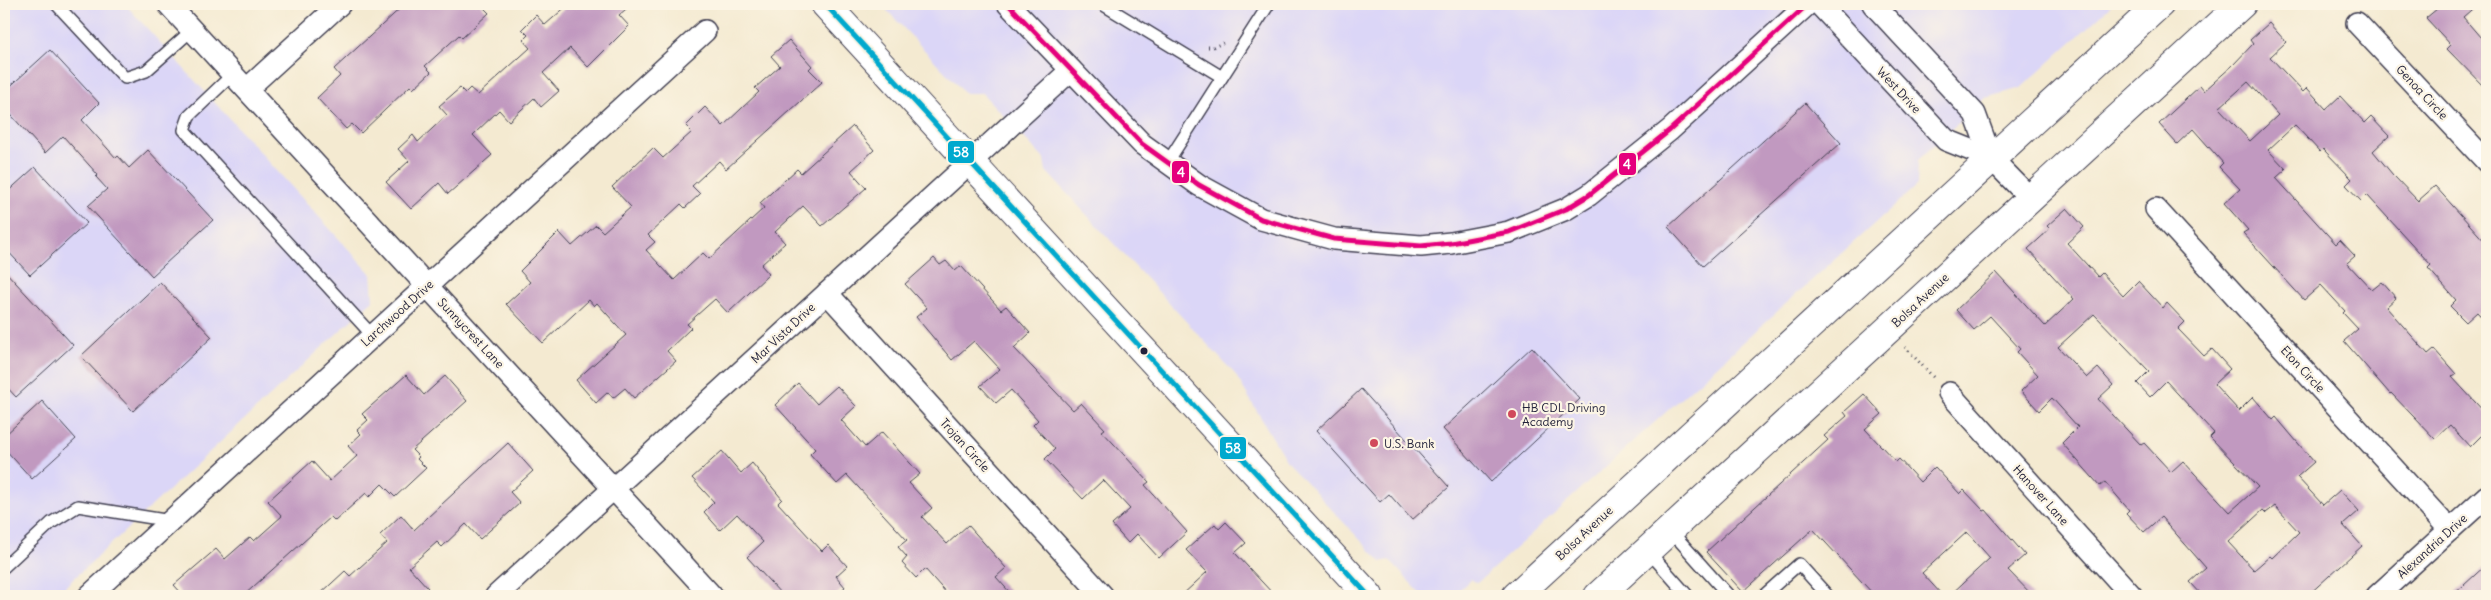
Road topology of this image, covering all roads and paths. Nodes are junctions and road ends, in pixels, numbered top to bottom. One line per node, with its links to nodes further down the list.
1 (56, 4): 14 (lane)
2 (168, 4): 14 (street, Sunnycrest Lane)
3 (340, 4): 20 (street)
4 (825, 4): 22 (main road)
5 (1008, 4): 18 (street)
6 (1102, 4): 19 (lane)
7 (1269, 4): 19 (lane)
8 (1808, 4): 24 (street)
9 (1819, 4): 21 (street, West Drive)
10 (1872, 4): 21 (street, West Drive)
11 (2160, 4): 21 (main road, Bolsa Avenue)
12 (2242, 4): 25 (main road, Bolsa Avenue)
13 (2357, 23): 23 (street, Genoa Circle)
14 (192, 30): 20 (street, Sunnycrest Lane)
15 (705, 30): 27 (street, Larchwood Drive)
16 (1227, 36): 17 (path)
17 (1201, 45)
18 (1071, 70): 22 (street, Mar Vista Drive); 24 (street)
19 (1222, 77): 24 (lane)
20 (240, 81): 27 (street, Sunnycrest Lane); 29 (lane)
21 (1991, 158): 25 (street, West Drive); 44 (main road, Bolsa Avenue)
22 (971, 161): 28 (street, Mar Vista Drive); 39 (main road)
23 (2487, 162)
24 (1167, 163)
25 (2030, 198): 35 (main road, Bolsa Avenue)
26 (2156, 209): 36 (street, Eton Circle)
27 (427, 286): 29 (street, Larchwood Drive); 32 (street, Sunnycrest Lane)
28 (827, 293): 32 (street, Mar Vista Drive); 43 (street, Trojan Circle)
29 (373, 336): 34 (street, Larchwood Drive)
30 (1903, 346): 31 (path)
31 (1950, 393): 50 (street, Hanover Lane)
32 (613, 489): 41 (street, Mar Vista Drive); 42 (street, Sunnycrest Lane)
33 (2487, 496): 36 (street, Alexandria Drive)
34 (171, 521): 38 (lane); 40 (street, Larchwood Drive)
35 (1670, 530): 37 (main road, Bolsa Avenue); 47 (lane)
36 (2450, 530): 51 (street, Alexandria Drive)
37 (1648, 551): 45 (main road, Bolsa Avenue); 46 (lane)
38 (4, 567)
39 (1364, 595)
40 (89, 596)
41 (496, 596)
42 (712, 596)
43 (1104, 596)
44 (1516, 596)
45 (1598, 596)
46 (1688, 596)
47 (1729, 596)
48 (1763, 596): 49 (lane)
49 (1828, 596)
50 (2132, 596)
51 (2377, 596)

